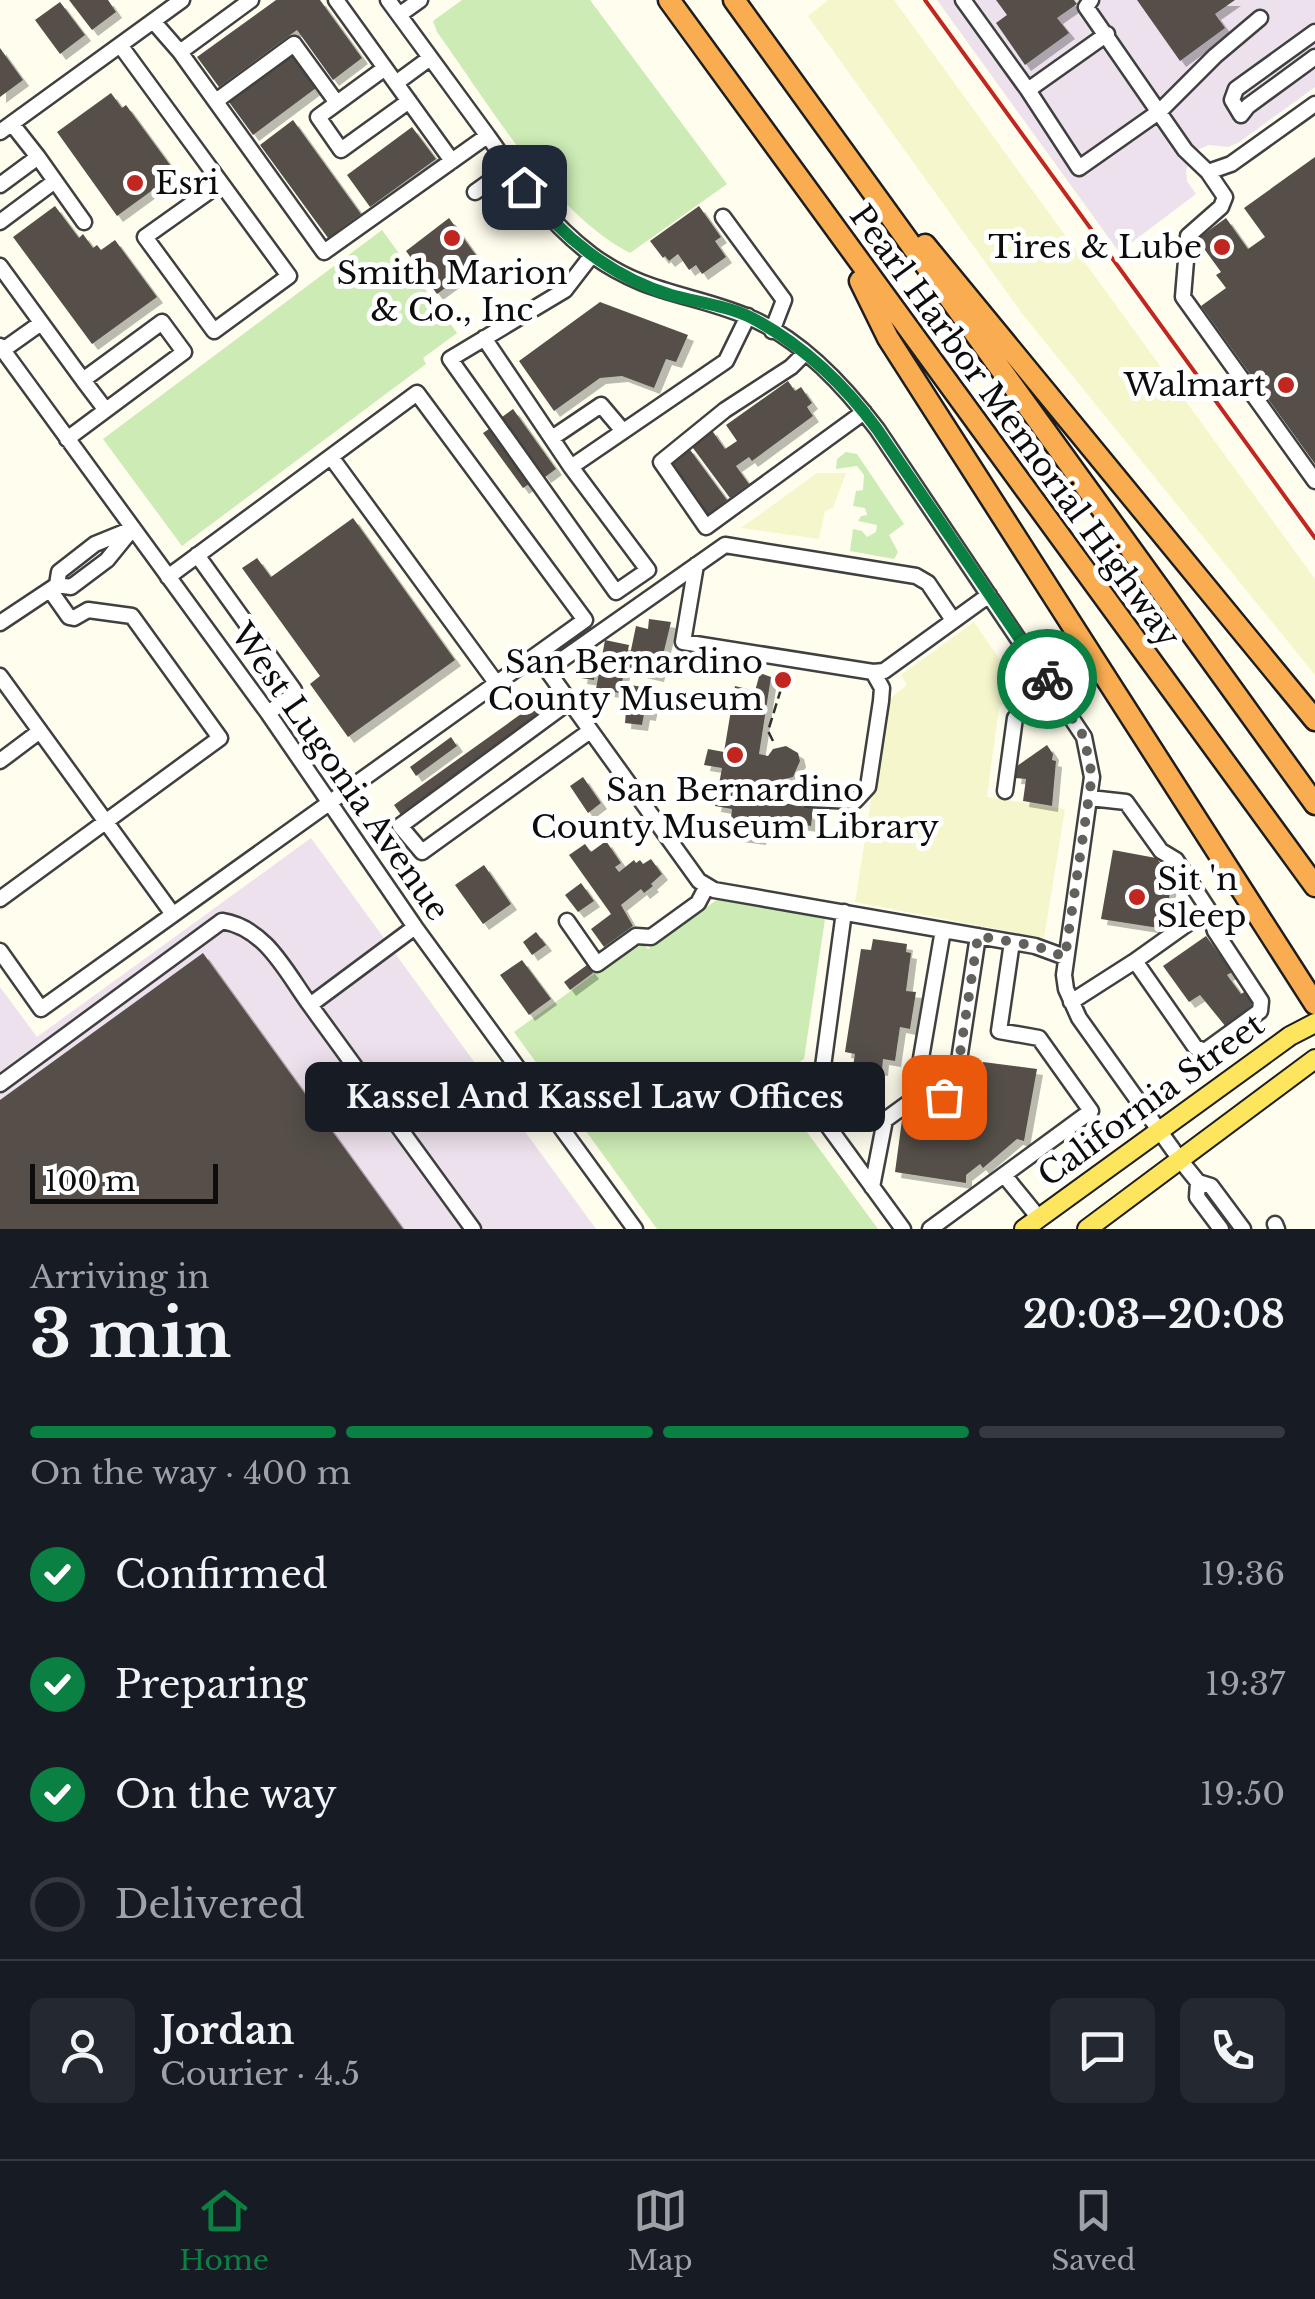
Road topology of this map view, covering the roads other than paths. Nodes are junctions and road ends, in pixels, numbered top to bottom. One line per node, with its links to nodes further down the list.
1 (182, 0): 12 (street)
2 (251, 0): 16 (street)
3 (336, 0): 19 (street)
4 (388, 0): 10 (street)
5 (420, 0): 10 (street)
6 (669, 0): 41 (highway, Pearl Harbor Memorial Highway)
7 (734, 0): 21 (highway, Pearl Harbor Memorial Highway)
8 (963, 0): 22 (street)
9 (1086, 2): 14 (street)
10 (399, 15): 17 (street)
11 (1260, 18): 27 (street)
12 (154, 21): 15 (street); 16 (street)
13 (1315, 32): 18 (street)
14 (1107, 34): 22 (street); 27 (street)
15 (120, 45): 28 (street); 35 (street)
16 (180, 52): 23 (street)
17 (430, 58): 20 (street); 29 (street)
18 (1315, 58)
19 (385, 68): 20 (street); 25 (street)
20 (396, 83): 24 (street)
21 (796, 89): 75 (highway); 83 (highway, Pearl Harbor Memorial Highway)
22 (1028, 90): 27 (street)
23 (216, 101): 25 (street); 31 (street)
24 (409, 101): 25 (street); 31 (street)
25 (337, 103)
26 (1315, 104): 33 (street)
27 (1160, 112): 33 (street)
28 (6, 128): 30 (street)
29 (487, 136): 31 (street); 32 (street)
30 (38, 157): 34 (street); 36 (street)
31 (452, 162)
32 (510, 167): 37 (street); 42 (street)
33 (1208, 172): 58 (street)
34 (54, 181): 39 (street); 40 (street)
35 (221, 183): 35 (street)
36 (0, 184)
37 (474, 192)
38 (723, 216): 46 (street)
39 (0, 222)
40 (84, 222)
41 (837, 234): 86 (highway, Pearl Harbor Memorial Highway); 100 (highway)
42 (592, 255): 44 (street); 47 (street)
43 (0, 266): 45 (street)
44 (748, 316): 46 (street); 53 (street)
45 (41, 322): 48 (street); 50 (street)
46 (772, 331): 49 (street)
47 (484, 338): 54 (street); 57 (street)
48 (1, 348): 55 (street, West Lugonia Avenue)
49 (805, 353): 52 (street); 52 (street)
50 (83, 380): 51 (street); 51 (street)
51 (105, 408): 55 (street)
52 (864, 412): 66 (street)
53 (624, 431): 54 (street); 57 (street)
54 (552, 438): 57 (street)
55 (67, 439): 59 (street, West Lugonia Avenue)
56 (330, 457): 60 (street); 71 (street); 71 (street)
57 (571, 467)
58 (1315, 480)
59 (133, 528): 61 (street); 63 (street, West Lugonia Avenue); 64 (street)
60 (197, 555): 63 (street); 74 (street)
61 (68, 565): 64 (street); 65 (street)
62 (696, 565): 67 (street); 69 (street); 73 (street)
63 (168, 576): 74 (street, West Lugonia Avenue)
64 (80, 581): 65 (street)
65 (53, 588): 68 (street); 84 (street)
66 (990, 595): 67 (street); 72 (street)
67 (953, 620): 69 (street)
68 (0, 623)
69 (873, 672): 81 (street)
70 (0, 676): 76 (street)
71 (497, 684): 82 (street)
72 (1055, 691): 79 (street); 80 (street)
73 (570, 702): 77 (street); 77 (street)
74 (268, 713): 82 (street, West Lugonia Avenue)
75 (1315, 720)
76 (40, 731): 78 (street); 84 (street)
77 (590, 731): 85 (street)
78 (0, 760)
79 (1004, 791)
80 (1090, 798): 88 (street); 97 (street)
81 (808, 799)
82 (330, 802): 90 (street); 92 (street, West Lugonia Avenue)
83 (1315, 804)
84 (105, 822): 87 (street); 90 (street)
85 (707, 886): 89 (street); 91 (street)
86 (1315, 886)
87 (0, 899)
88 (1208, 909): 98 (street); 98 (street)
89 (844, 912): 93 (street); 110 (street)
90 (172, 913): 96 (street)
91 (566, 921)
92 (415, 927): 101 (street); 113 (street, West Lugonia Avenue)
93 (942, 930): 94 (street); 105 (street)
94 (978, 936): 95 (street); 105 (street)
95 (1012, 942): 97 (street); 108 (street)
96 (0, 952)
97 (1065, 957): 99 (street)
98 (1135, 961): 99 (street)
99 (1070, 1002): 106 (street)
100 (1315, 1004)
101 (310, 1005): 104 (street); 112 (street)
102 (1315, 1023): 106 (main road, California Street)
103 (1315, 1058): 107 (main road, California Street)
104 (0, 1084)
105 (916, 1092): 110 (street)
106 (1159, 1130): 107 (street); 111 (main road, California Street)
107 (1181, 1161): 109 (street); 116 (main road, California Street)
108 (1004, 1175): 111 (street); 115 (street)
109 (1198, 1182): 117 (street); 118 (street)
110 (872, 1187): 114 (street)
111 (1032, 1224)
112 (474, 1229)
113 (635, 1229)
114 (902, 1229)
115 (930, 1229)
116 (1087, 1229)
117 (1221, 1229)
118 (1243, 1229)

